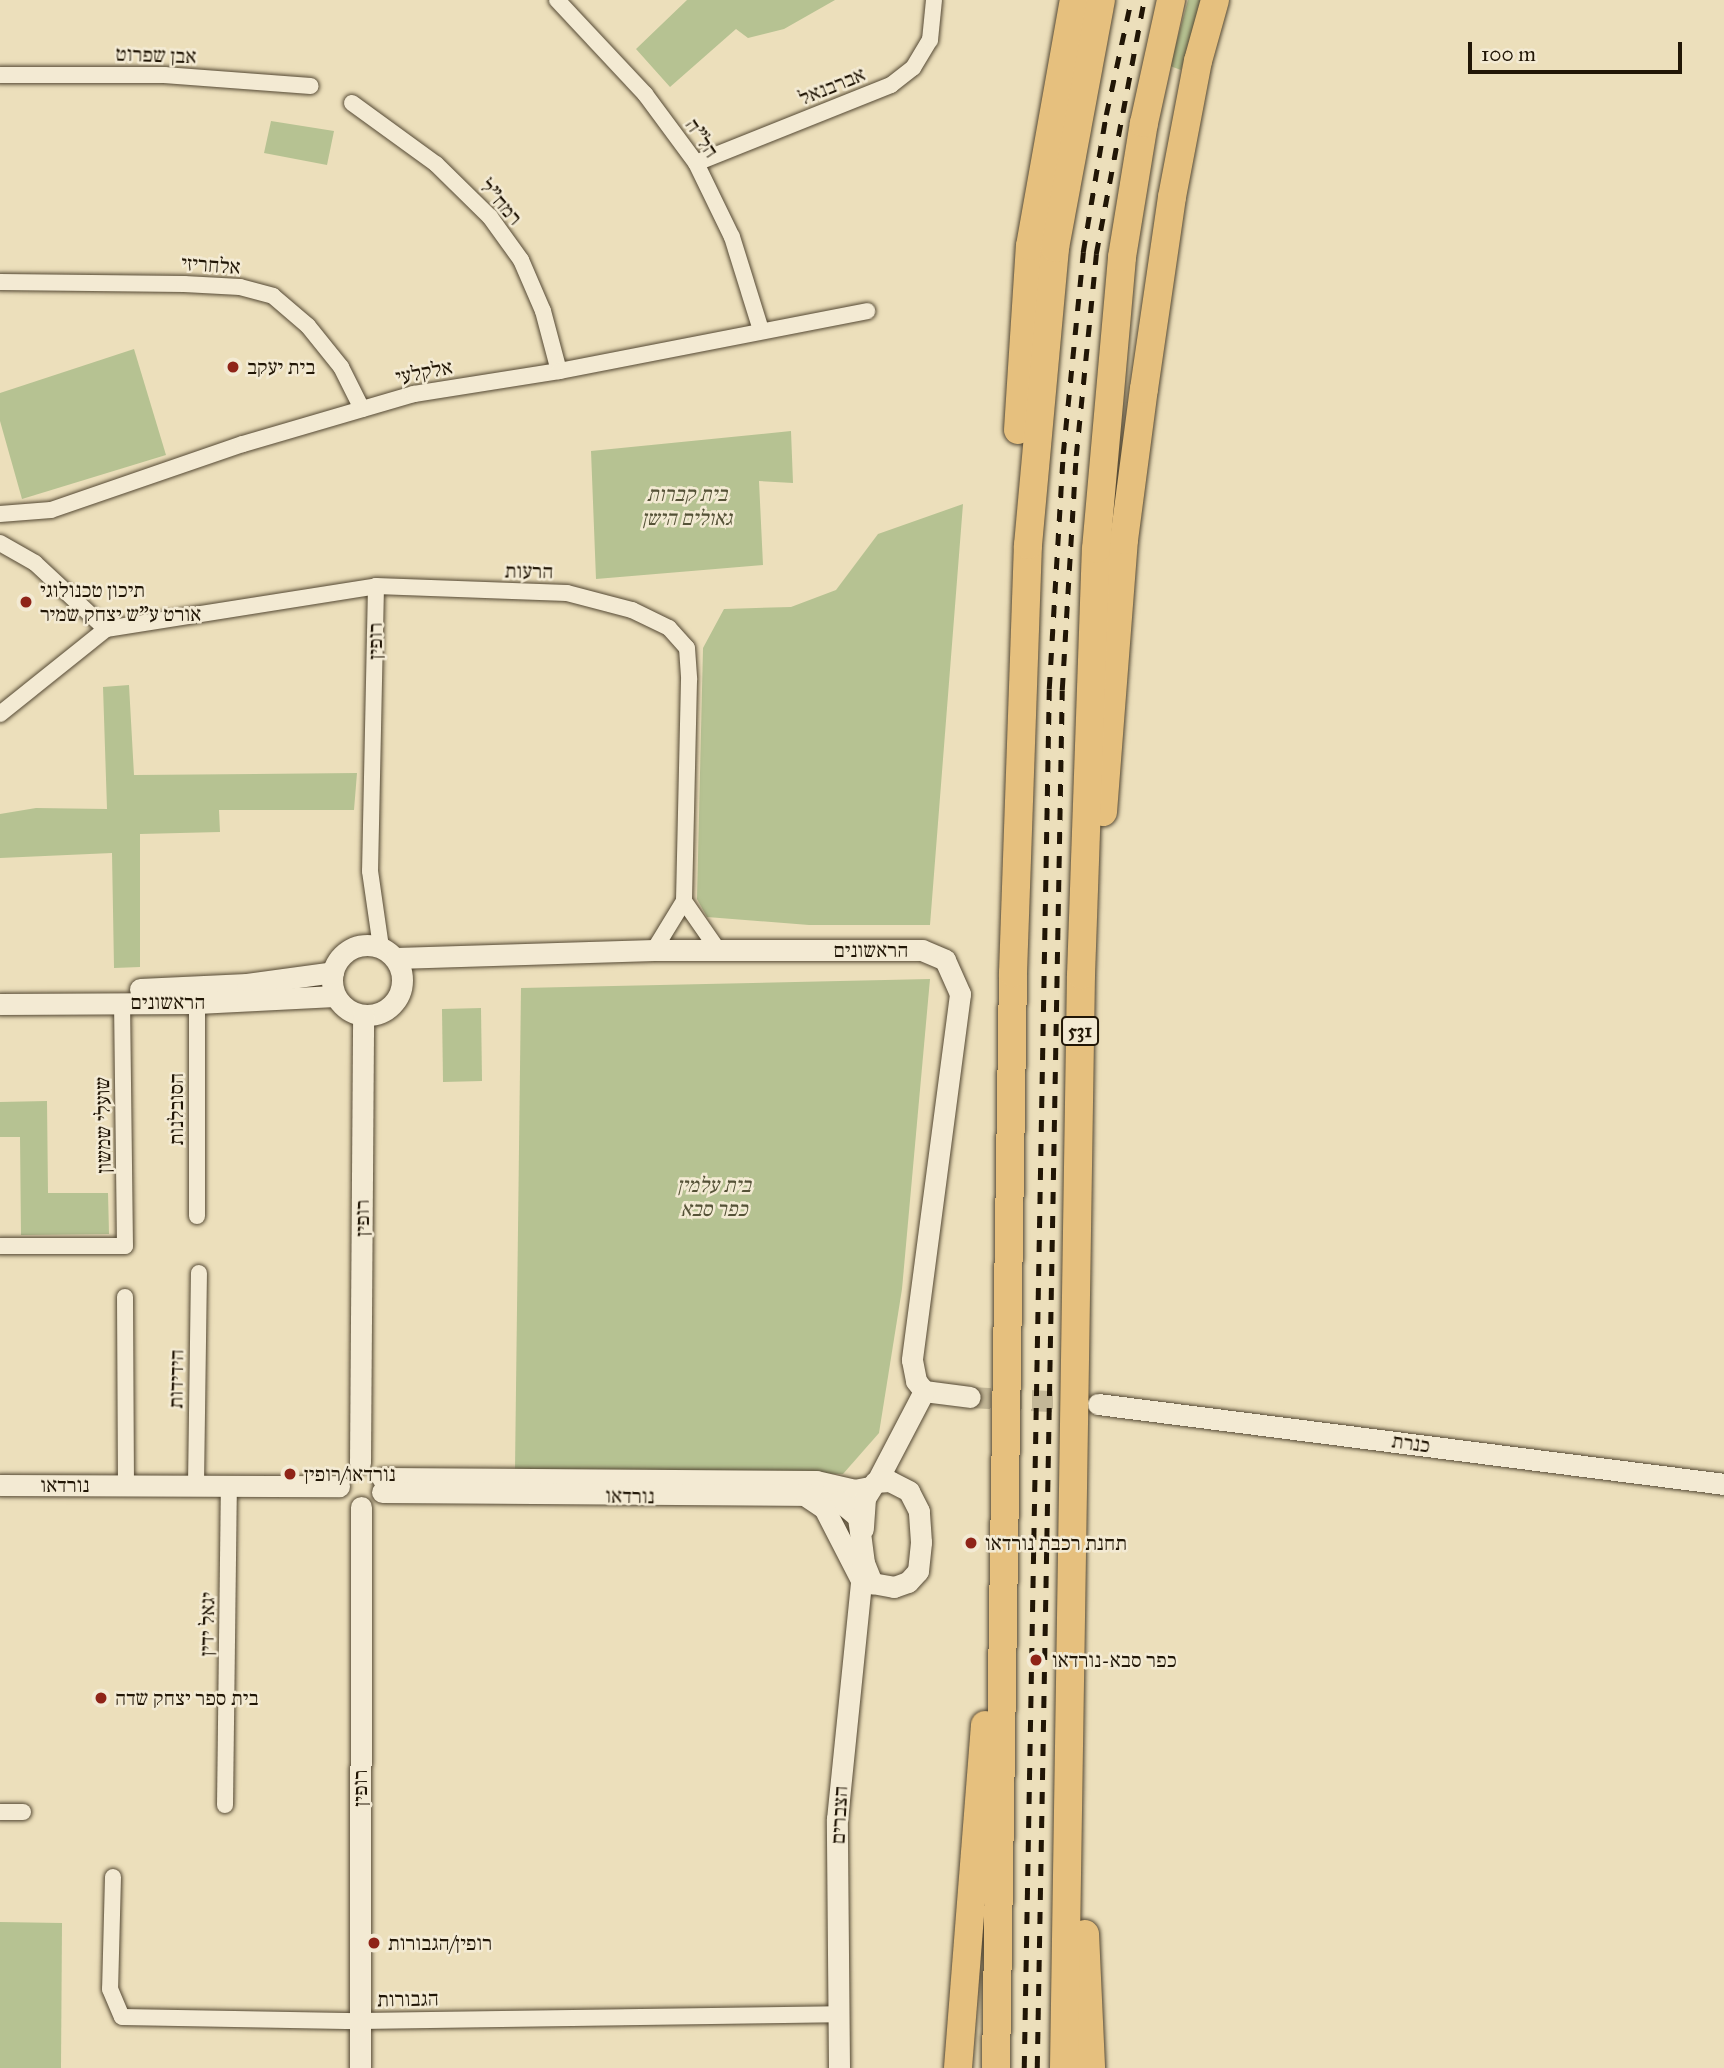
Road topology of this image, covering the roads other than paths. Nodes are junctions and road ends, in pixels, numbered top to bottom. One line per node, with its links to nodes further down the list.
1 (557, 0): 10 (street, הל"ה)
2 (934, 0): 10 (street, אברבנאל)
3 (1074, 0): 26 (highway)
4 (1101, 0): 26 (highway)
5 (1171, 0): 33 (highway, 531)
6 (1215, 0): 33 (highway)
7 (0, 75): 8 (street, אבן שפרוט)
8 (311, 86)
9 (352, 103): 14 (street, רמח"ל)
10 (696, 163): 13 (street, הל"ה)
11 (0, 282): 15 (street, אלחריזי)
12 (867, 311): 13 (street, אלקלעי)
13 (761, 330): 14 (street, אלקלעי)
14 (559, 371): 15 (street, אלקלעי)
15 (362, 409): 16 (street, אלקלעי)
16 (0, 514)
17 (0, 543): 19 (street)
18 (376, 586): 19 (street, הרעות); 21 (street, הרעות); 24 (street, רופין)
19 (106, 629): 20 (street, הרעות)
20 (0, 714)
21 (684, 901): 22 (street); 23 (street)
22 (654, 950): 23 (street, הראשונים); 24 (street, הראשונים)
23 (718, 950): 38 (street, הראשונים)
24 (388, 952): 25 (street); 32 (street)
25 (332, 972): 27 (street, הראשונים); 28 (street)
26 (1013, 973): 53 (highway)
27 (0, 992)
28 (335, 996): 30 (street, הראשונים); 32 (street)
29 (122, 1002): 30 (street, הראשונים); 31 (street, הראשונים); 35 (street, שועלי שמשון)
30 (197, 1003): 34 (street, הסובלנות)
31 (0, 1004)
32 (363, 1015): 42 (street, רופין)
33 (1079, 1083): 56 (highway, 531)
34 (197, 1216)
35 (0, 1246)
36 (199, 1273): 47 (street, הידידות)
37 (125, 1297): 46 (street)
38 (923, 1391): 39 (street); 41 (street)
39 (970, 1396)
40 (1098, 1404): 44 (street, כנרת)
41 (898, 1441): 43 (street); 51 (street)
42 (360, 1463): 48 (street); 50 (street)
43 (874, 1484): 48 (street, נורדאו); 51 (street, נורדאו); 55 (street, הצברים)
44 (1724, 1484)
45 (0, 1485): 46 (street, נורדאו)
46 (127, 1485): 47 (street, נורדאו)
47 (196, 1485): 49 (street, נורדאו)
48 (382, 1485): 52 (street, נורדאו); 54 (street)
49 (229, 1486): 50 (street, נורדאו); 58 (street, יגאל ידין)
50 (339, 1486): 54 (street)
51 (901, 1486): 57 (street)
52 (804, 1494): 55 (street, נורדאו); 57 (street)
53 (1005, 1496): 66 (highway); 67 (highway)
54 (361, 1507): 63 (street, רופין)
55 (863, 1528): 57 (street, הצברים)
56 (1072, 1562): 68 (highway, 531); 69 (highway)
57 (862, 1573): 62 (street, הצברים)
58 (225, 1805)
59 (0, 1812): 60 (street)
60 (23, 1812)
61 (113, 1877): 63 (street, הגבורות)
62 (837, 2014): 63 (street, הגבורות); 65 (street, הצברים)
63 (360, 2021): 64 (street, רופין)
64 (360, 2068)
65 (839, 2068)
66 (958, 2068)
67 (996, 2068)
68 (1064, 2068)
69 (1091, 2068)

